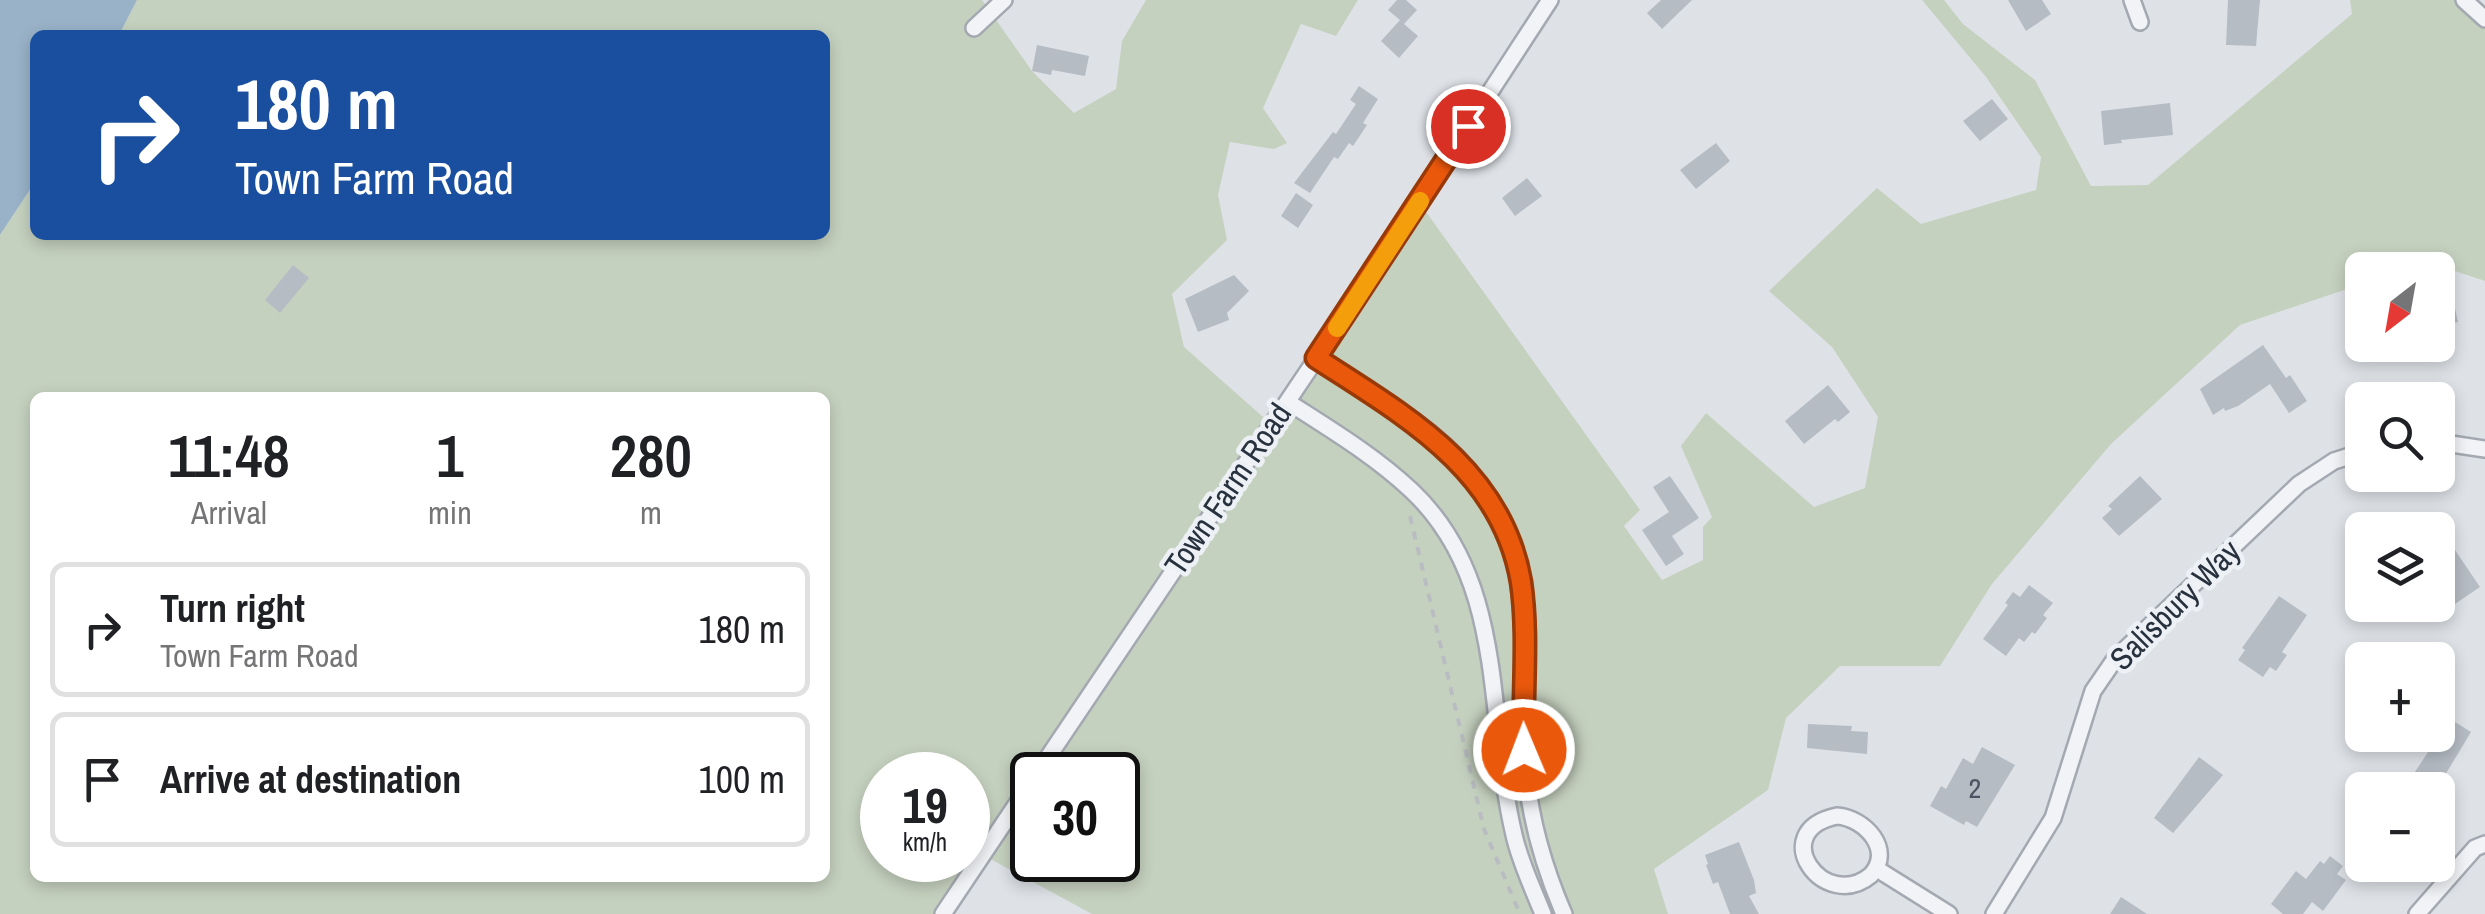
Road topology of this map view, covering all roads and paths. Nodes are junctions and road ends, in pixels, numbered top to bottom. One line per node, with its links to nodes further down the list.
1 (1004, 0): 7 (street)
2 (1550, 0): 8 (street, Town Farm Road)
3 (2132, 0): 6 (street)
4 (2464, 0): 5 (street)
5 (2485, 19)
6 (2140, 22)
7 (974, 28)
8 (1316, 358): 9 (street, Town Farm Road); 21 (street)
9 (1288, 402): 14 (street, Town Farm Road); 20 (street)
10 (2455, 445): 11 (street)
11 (2485, 449)
12 (2345, 457): 23 (street, Salisbury Way)
13 (1406, 506): 19 (path)
14 (1052, 752)
15 (1010, 814): 18 (street, Town Farm Road)
16 (2485, 844): 24 (street)
17 (1877, 869): 17 (street); 22 (street)
18 (943, 914)
19 (1520, 914)
20 (1543, 914)
21 (1564, 914)
22 (1949, 914)
23 (1994, 914)
24 (2417, 914)

